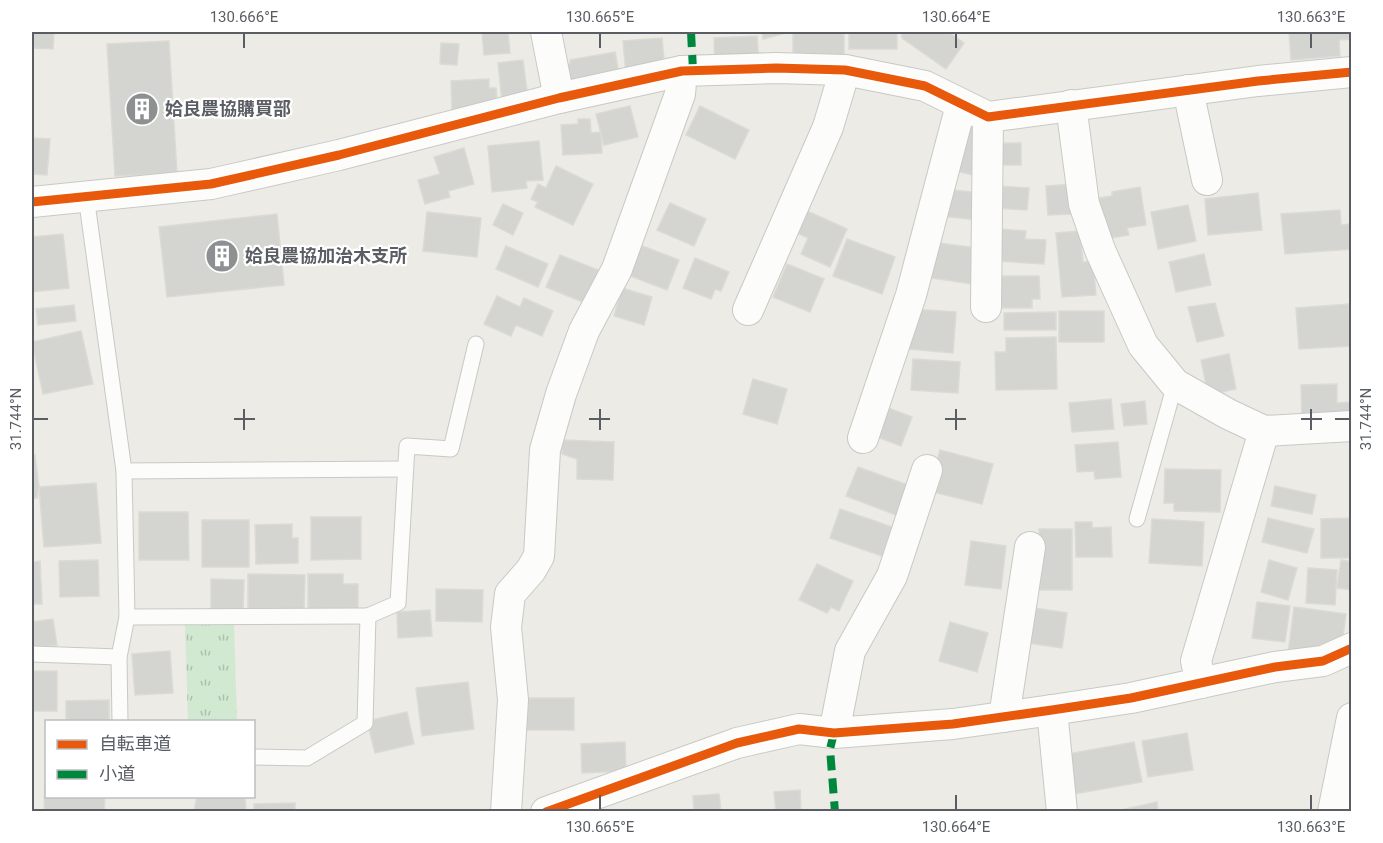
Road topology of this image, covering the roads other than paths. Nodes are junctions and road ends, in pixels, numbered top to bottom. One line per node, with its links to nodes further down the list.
1 (546, 32): 6 (street)
2 (682, 70): 3 (street); 6 (street); 37 (street)
3 (845, 70): 7 (street); 14 (street)
4 (1352, 72): 5 (street)
5 (1188, 90): 8 (street); 10 (street)
6 (559, 98): 11 (street)
7 (961, 105): 9 (street); 19 (street)
8 (1071, 105): 9 (street); 16 (street)
9 (988, 117): 13 (street)
10 (1207, 180)
11 (86, 196): 12 (street); 22 (lane)
12 (32, 202)
13 (986, 307)
14 (748, 309)
15 (476, 345): 20 (lane)
16 (1175, 384): 18 (street); 23 (lane)
17 (1352, 426): 18 (street)
18 (1264, 431): 30 (street)
19 (863, 438)
20 (405, 469): 22 (lane); 25 (lane)
21 (927, 470): 35 (street)
22 (124, 471): 26 (lane)
23 (1137, 519)
24 (1030, 547): 32 (street)
25 (368, 616): 26 (lane); 36 (lane)
26 (127, 617): 29 (lane)
27 (1352, 648): 30 (street)
28 (32, 654): 29 (lane)
29 (119, 657): 34 (lane)
30 (1201, 683): 31 (street)
31 (1052, 710): 32 (street); 39 (street)
32 (1004, 717): 35 (street)
33 (1352, 718): 40 (street)
34 (120, 720)
35 (834, 733): 38 (street)
36 (255, 757)
37 (506, 812)
38 (546, 812)
39 (1062, 812)
40 (1333, 812)

